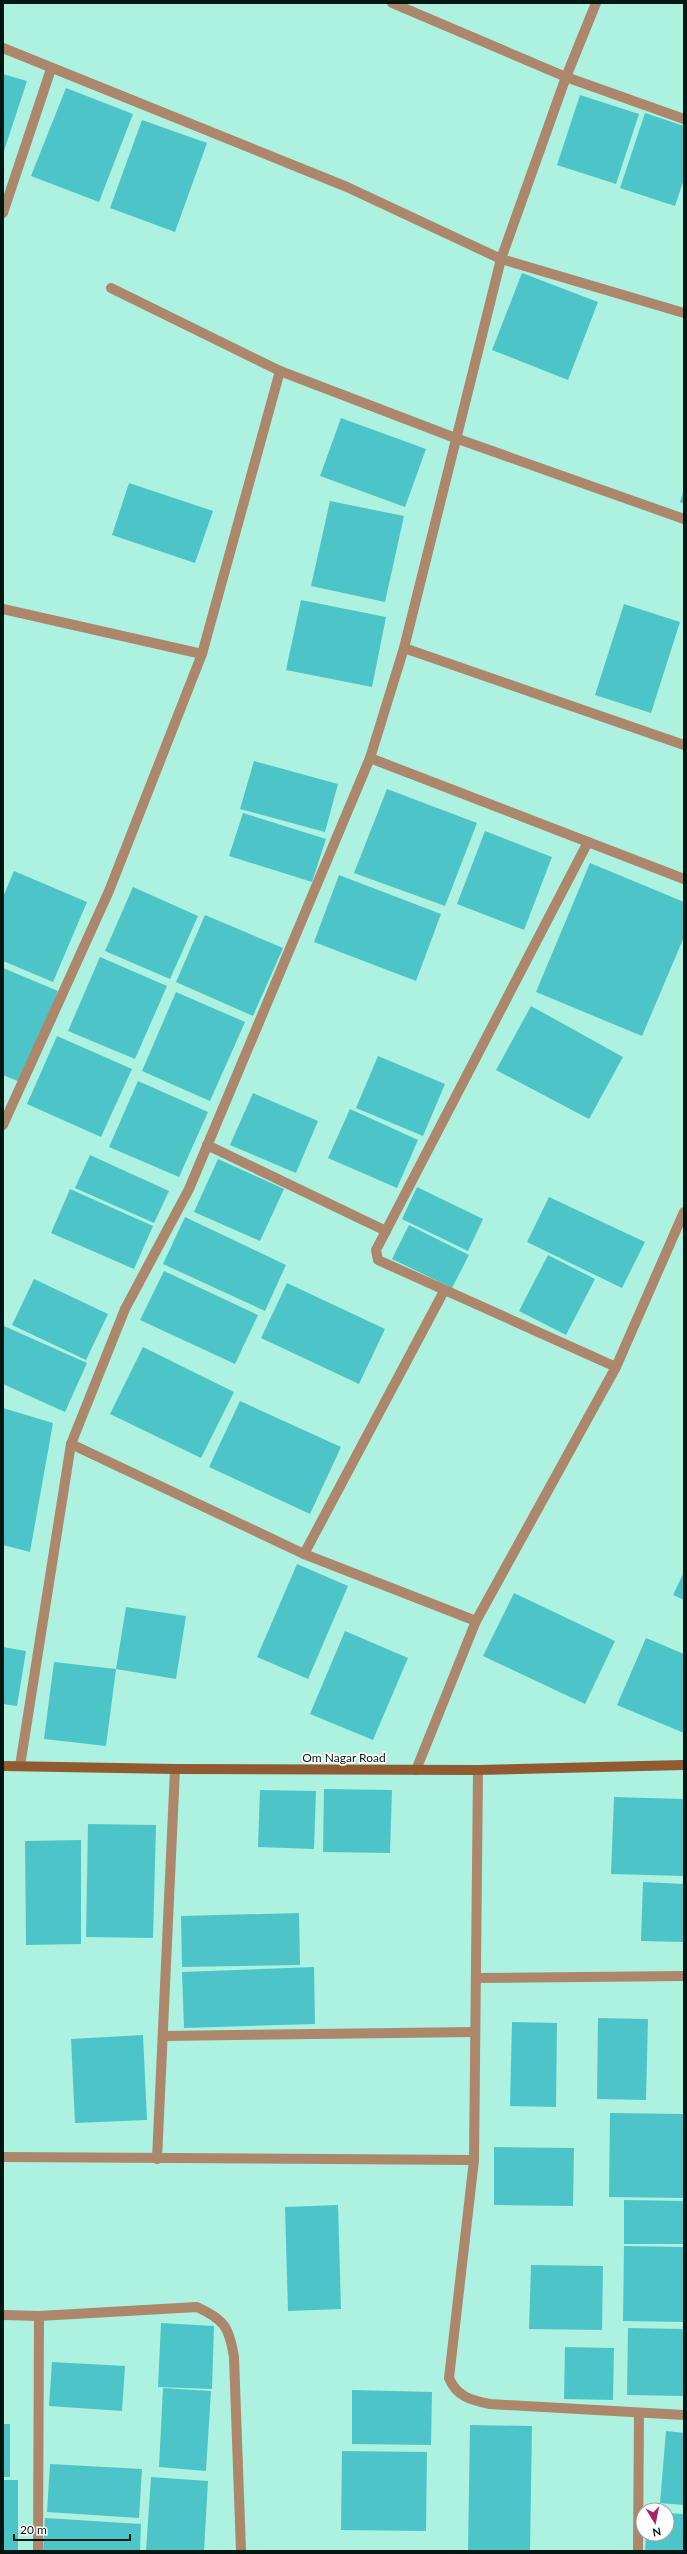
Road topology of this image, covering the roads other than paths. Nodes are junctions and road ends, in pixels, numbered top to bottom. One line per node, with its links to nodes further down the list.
1 (392, 3): 5 (street)
2 (596, 3): 5 (street)
3 (3, 48): 4 (street)
4 (51, 69): 7 (street); 8 (street)
5 (566, 77): 6 (street); 8 (street)
6 (684, 119)
7 (3, 213)
8 (502, 258): 10 (street); 12 (street)
9 (111, 288): 11 (street)
10 (684, 313)
11 (280, 371): 12 (street); 16 (street)
12 (458, 439): 13 (street); 15 (street)
13 (684, 519)
14 (3, 609): 16 (street)
15 (404, 648): 17 (street); 18 (street)
16 (202, 654): 21 (street)
17 (684, 745)
18 (370, 758): 19 (street); 22 (street)
19 (588, 842): 20 (street); 24 (street)
20 (684, 879)
21 (3, 1125)
22 (207, 1145): 24 (street); 27 (street)
23 (684, 1212): 26 (street)
24 (386, 1231): 25 (street)
25 (444, 1291): 26 (street); 28 (street)
26 (616, 1367): 29 (street)
27 (72, 1444): 28 (street); 32 (street)
28 (304, 1554): 29 (street)
29 (476, 1621): 34 (street)
30 (684, 1765): 35 (street, Om Nagar Road)
31 (3, 1766): 32 (street, Om Nagar Road)
32 (20, 1766): 33 (street, Om Nagar Road)
33 (175, 1769): 34 (street, Om Nagar Road); 39 (street)
34 (416, 1770): 35 (street, Om Nagar Road)
35 (478, 1770): 37 (street)
36 (684, 1976): 37 (street)
37 (476, 1978): 38 (street)
38 (475, 2032): 39 (street); 42 (street)
39 (163, 2036): 41 (street)
40 (3, 2157): 41 (street)
41 (157, 2159): 42 (street)
42 (474, 2160): 45 (street)
43 (3, 2316): 44 (street)
44 (39, 2316): 47 (street); 48 (street)
45 (639, 2413): 46 (street); 49 (street)
46 (684, 2415)
47 (38, 2551)
48 (241, 2551)
49 (638, 2551)

